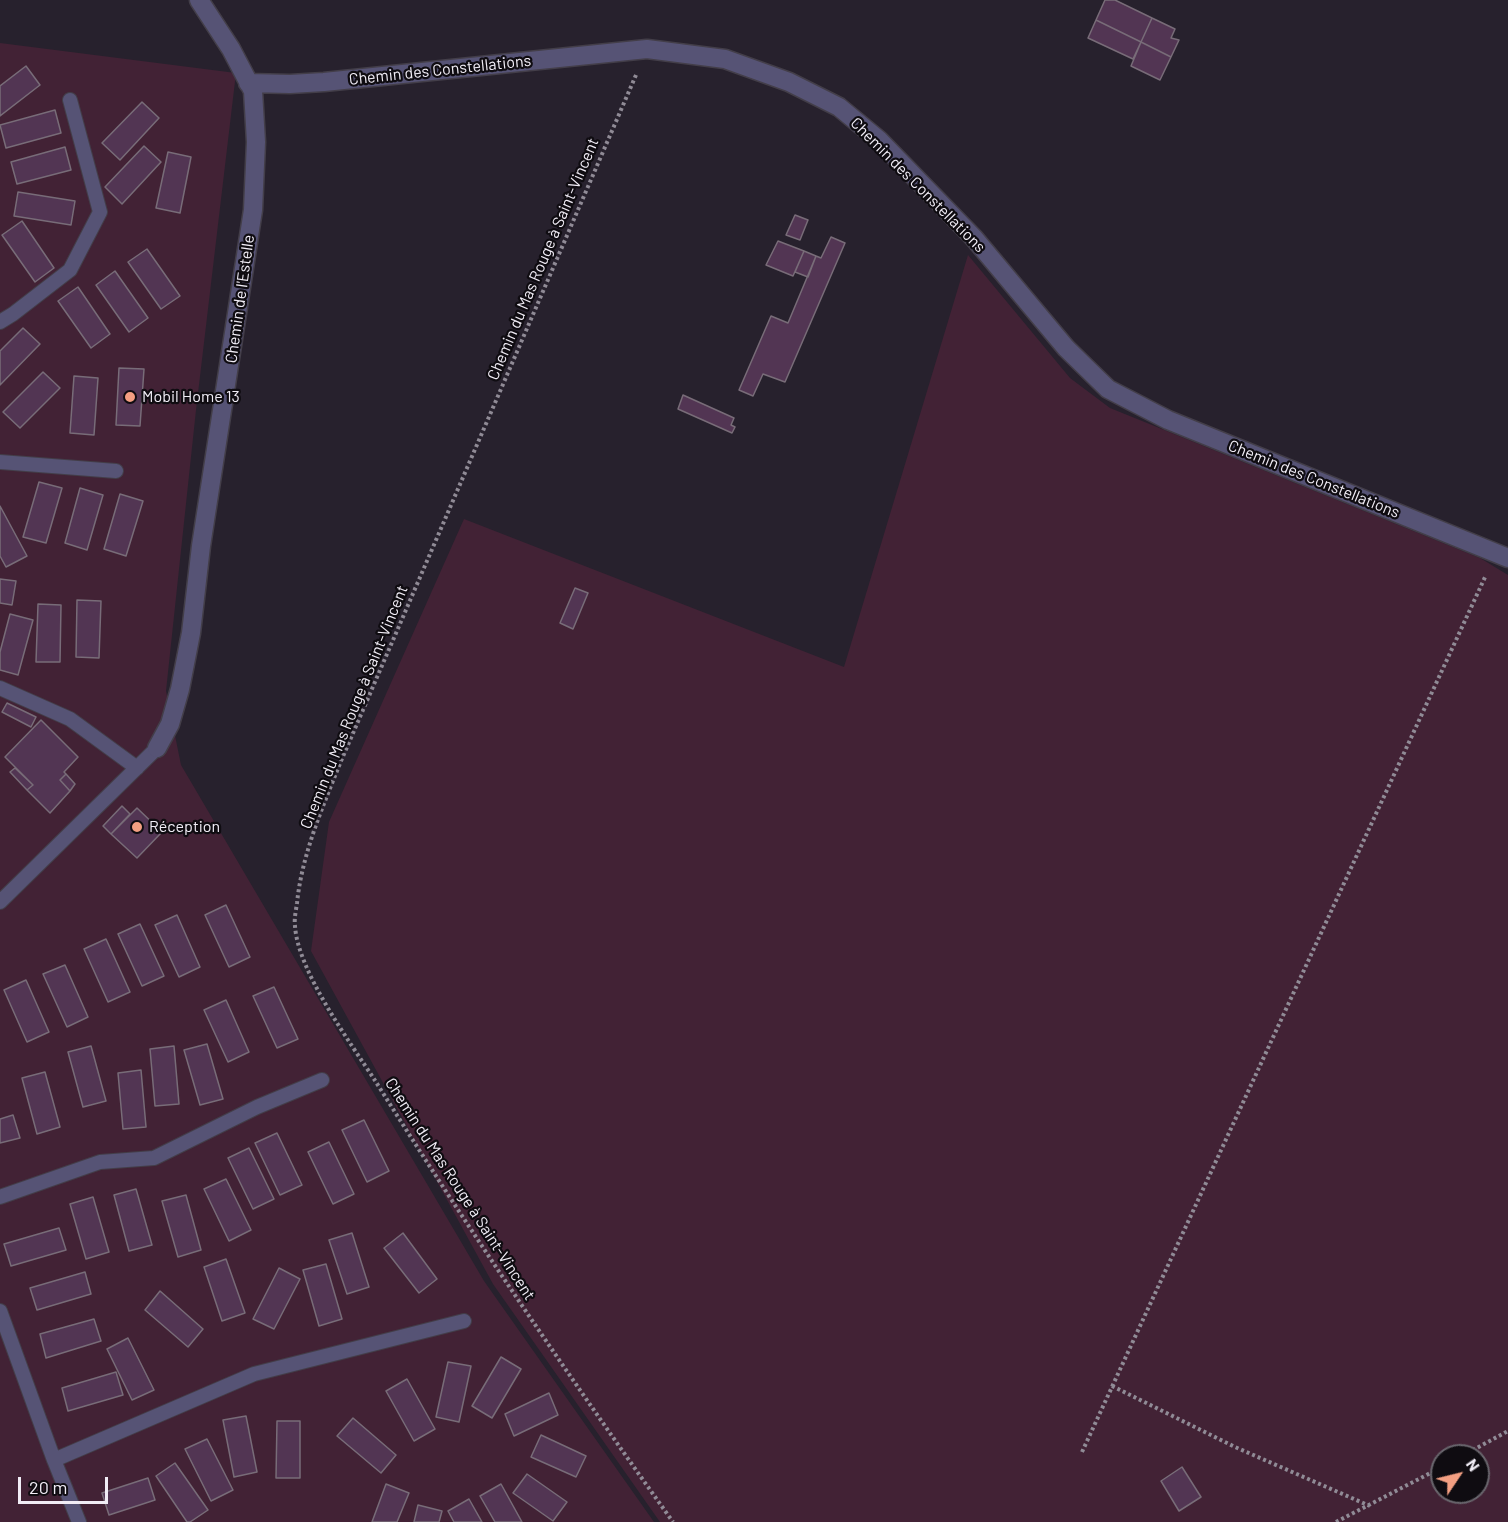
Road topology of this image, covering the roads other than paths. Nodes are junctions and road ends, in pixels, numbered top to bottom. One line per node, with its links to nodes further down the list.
1 (199, 0): 2 (street, Chemin de l'Estelle)
2 (248, 83): 7 (street, Chemin des Constellations); 9 (street, Chemin de l'Estelle)
3 (70, 100): 4 (lane)
4 (0, 322)
5 (0, 462): 6 (lane)
6 (116, 471)
7 (1502, 555)
8 (0, 688): 10 (lane)
9 (157, 748): 10 (lane)
10 (137, 768): 11 (lane)
11 (0, 902)
12 (322, 1080): 13 (lane)
13 (0, 1197)
14 (0, 1311): 16 (lane)
15 (465, 1321): 16 (lane)
16 (54, 1461): 17 (lane)
17 (79, 1522)

